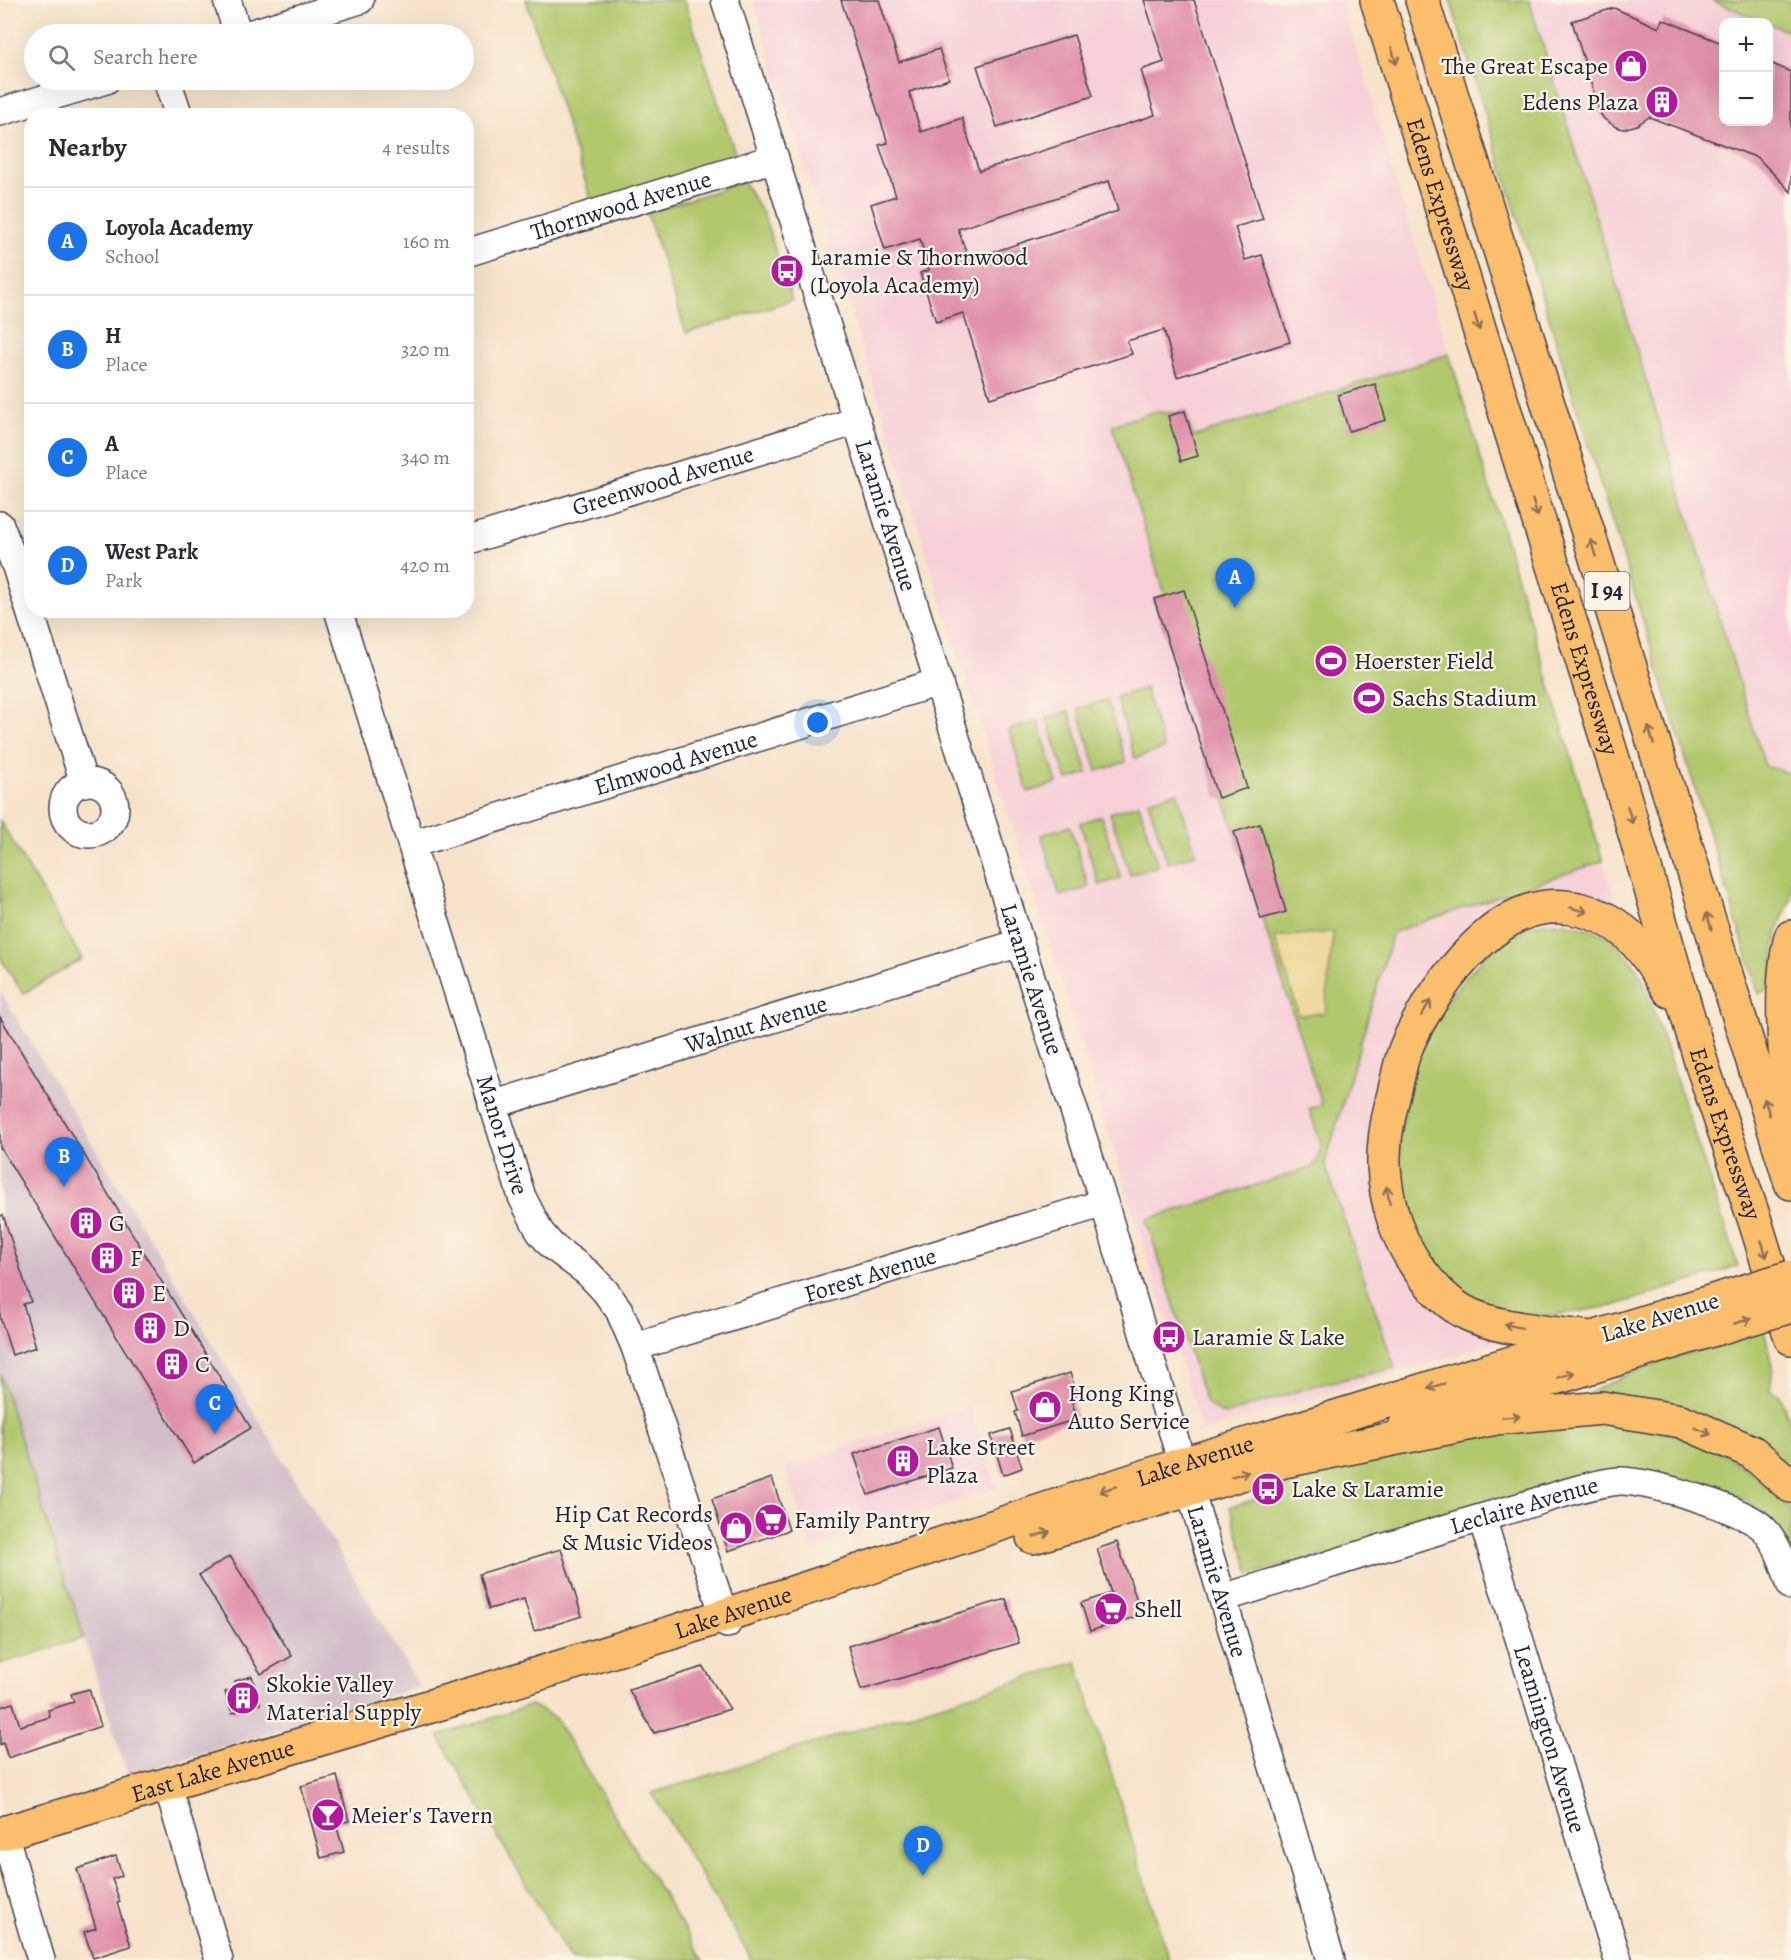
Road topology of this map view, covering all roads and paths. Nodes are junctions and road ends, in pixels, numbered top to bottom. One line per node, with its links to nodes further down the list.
1 (227, 0): 6 (street)
2 (360, 0): 7 (street)
3 (725, 0): 12 (street, Laramie Avenue)
4 (1377, 0): 25 (main road, Edens Expressway / I 94, one-way to 25)
5 (1422, 0): 28 (main road, Edens Expressway / I 94, one-way to 5)
6 (235, 24)
7 (282, 24)
8 (73, 90): 11 (street)
9 (171, 90): 10 (street)
10 (177, 108)
11 (0, 112)
12 (775, 158): 13 (street, Thornwood Avenue); 14 (street, Laramie Avenue)
13 (474, 250)
14 (857, 421): 16 (street, Greenwood Avenue); 20 (street, Laramie Avenue)
15 (0, 525): 17 (street)
16 (474, 539)
17 (24, 592)
18 (32, 618): 21 (street)
19 (341, 618): 22 (street, Manor Drive)
20 (939, 682): 22 (street, Elmwood Avenue); 24 (street, Laramie Avenue)
21 (84, 783)
22 (412, 844): 26 (street, Manor Drive)
23 (1791, 937): 27 (main road)
24 (1020, 943): 26 (street, Walnut Avenue); 29 (street, Laramie Avenue)
25 (1687, 1017): 33 (main road, one-way to 25); 34 (main road, Edens Expressway / I 94, one-way to 34)
26 (492, 1105): 35 (street, Manor Drive)
27 (1791, 1111)
28 (1791, 1183)
29 (1104, 1203): 35 (street, Forest Avenue); 37 (street, Laramie Avenue)
30 (1791, 1277): 32 (main road, Lake Avenue, bridge)
31 (1791, 1306): 32 (main road, Lake Avenue, one-way to 31, bridge)
32 (1691, 1322): 33 (main road, Lake Avenue); 36 (main road, Lake Avenue, one-way to 32)
33 (1592, 1338): 37 (main road, Lake Avenue, one-way to 37)
34 (1791, 1338)
35 (635, 1347): 42 (street, Manor Drive)
36 (1289, 1460): 37 (main road, Lake Avenue, one-way to 36); 38 (main road, one-way to 38)
37 (1187, 1477): 41 (street, Laramie Avenue); 42 (main road, Lake Avenue)
38 (1791, 1486)
39 (1482, 1518): 40 (street, Leclaire Avenue); 41 (street, Leclaire Avenue); 49 (street, Leamington Avenue)
40 (1791, 1586)
41 (1222, 1598): 48 (street, Laramie Avenue)
42 (726, 1620): 43 (main road, Lake Avenue)
43 (495, 1687): 44 (main road, East Lake Avenue)
44 (167, 1785): 45 (main road, East Lake Avenue); 47 (street)
45 (2, 1834): 46 (street)
46 (41, 1960)
47 (219, 1960)
48 (1331, 1960)
49 (1618, 1960)

